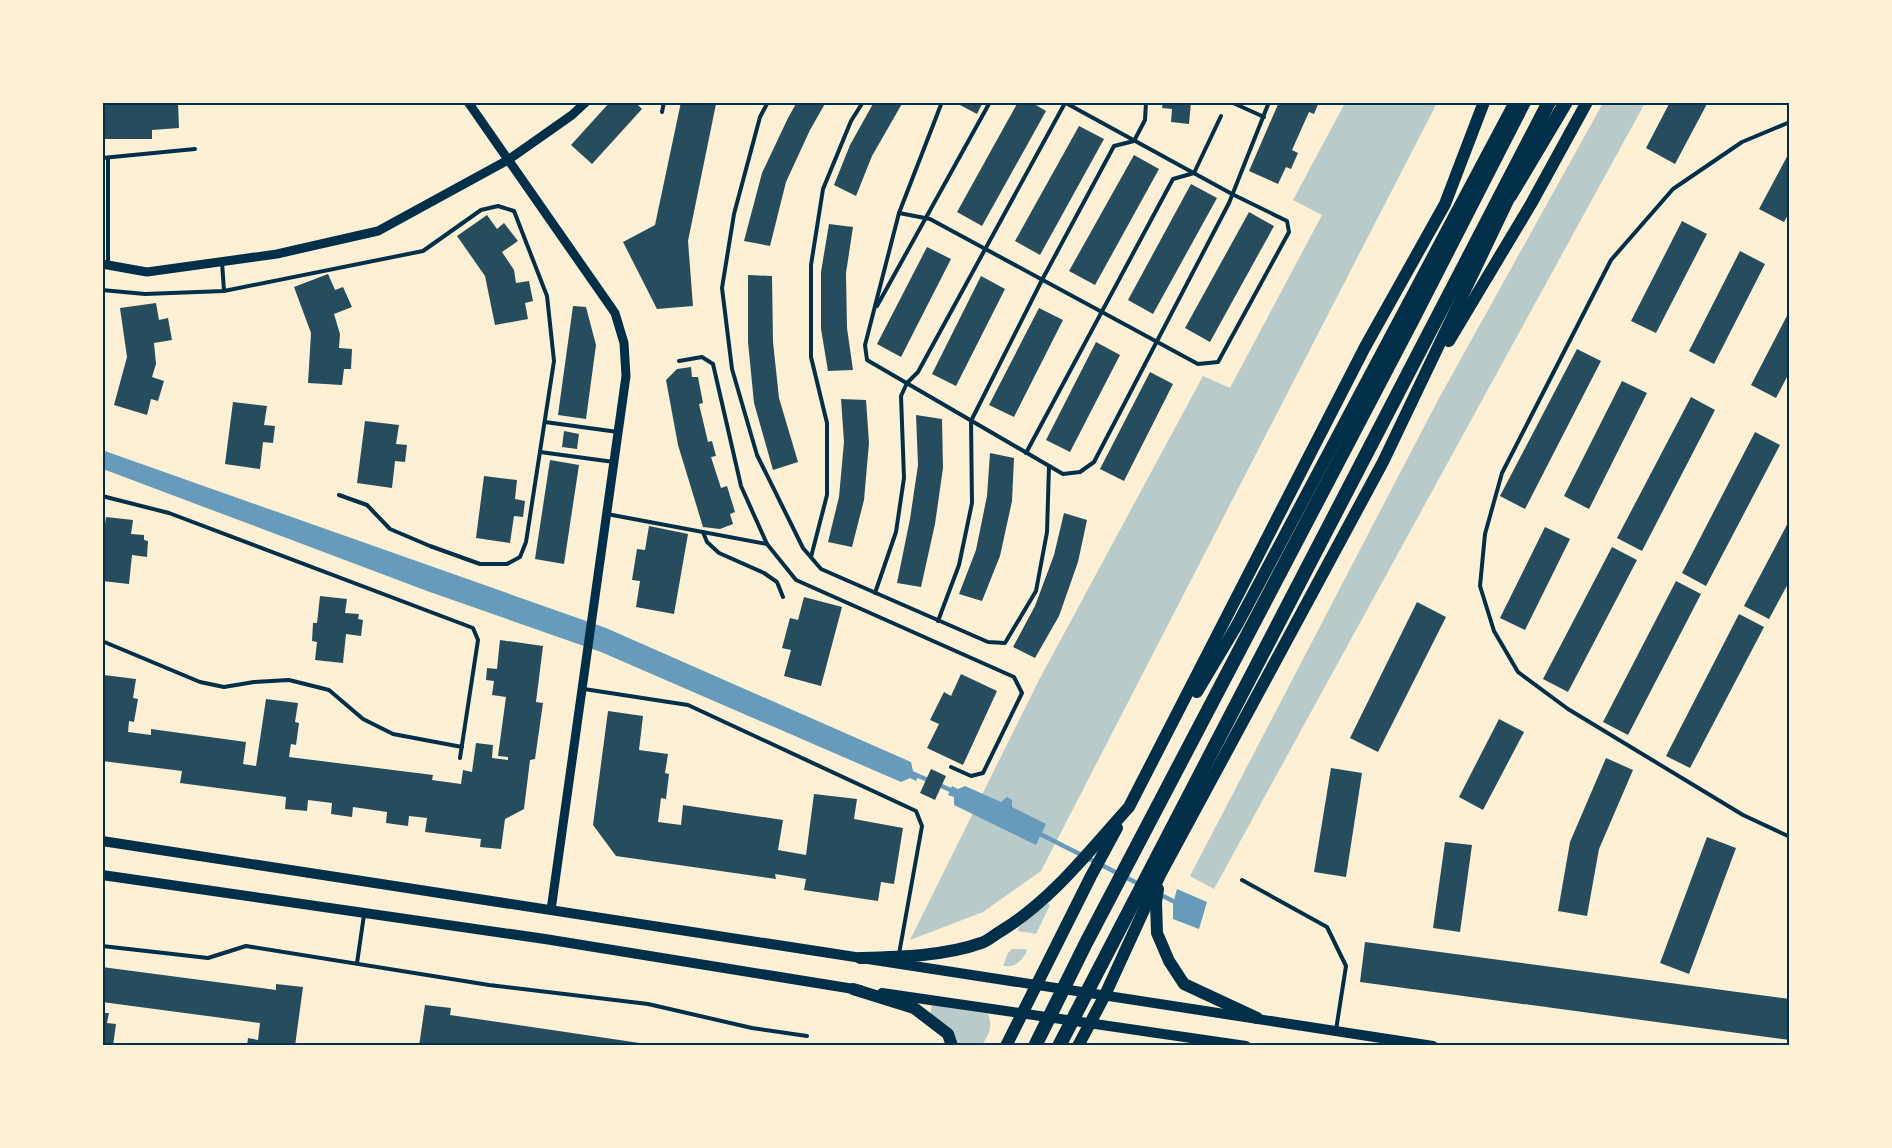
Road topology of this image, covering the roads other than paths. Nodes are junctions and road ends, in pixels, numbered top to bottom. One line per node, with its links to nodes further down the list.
1 (468, 102): 29 (street)
2 (586, 102): 29 (street)
3 (664, 102): 20 (lane)
4 (768, 102): 59 (lane)
5 (863, 102): 59 (lane)
6 (942, 102): 32 (lane)
7 (990, 102): 33 (lane)
8 (1146, 102): 24 (lane)
9 (1231, 102): 22 (lane)
10 (1269, 102): 22 (lane)
11 (1484, 102): 68 (main road)
12 (1515, 102): 68 (main road)
13 (1519, 102): 25 (highway)
14 (1524, 102): 25 (highway)
15 (1550, 102): 42 (highway)
16 (1559, 102): 46 (main road)
17 (1566, 102): 42 (highway)
18 (1587, 102): 46 (main road)
19 (1065, 103): 24 (lane); 34 (lane)
20 (662, 112)
21 (1221, 116): 30 (lane)
22 (1264, 117): 31 (lane)
23 (1790, 122): 69 (lane)
24 (1134, 141): 30 (lane); 37 (lane)
25 (1502, 145): 91 (highway)
26 (195, 149): 28 (lane)
27 (102, 158): 28 (lane)
28 (108, 158): 36 (lane)
29 (508, 160): 35 (street); 49 (street)
30 (1194, 174): 31 (lane); 41 (lane)
31 (1232, 194): 43 (lane); 43 (lane)
32 (899, 213): 33 (lane); 40 (lane)
33 (926, 218): 34 (lane); 40 (lane)
34 (986, 249): 37 (lane); 45 (lane)
35 (222, 262): 36 (street); 39 (lane)
36 (105, 265)
37 (1042, 280): 41 (lane); 47 (lane)
38 (102, 290): 39 (lane)
39 (224, 291): 48 (lane)
40 (874, 312): 45 (lane)
41 (1102, 312): 43 (lane); 51 (lane)
42 (1433, 325): 92 (highway)
43 (1156, 342): 53 (lane)
44 (679, 361): 58 (lane)
45 (907, 383): 47 (lane); 60 (lane)
46 (1411, 403): 74 (main road)
47 (971, 421): 51 (lane); 62 (lane)
48 (545, 422): 49 (lane); 50 (lane)
49 (618, 432): 52 (street)
50 (540, 452): 52 (lane); 54 (lane)
51 (1026, 453): 53 (lane)
52 (614, 462): 56 (street)
53 (1048, 466): 62 (lane)
54 (339, 494)
55 (102, 496): 65 (lane)
56 (606, 514): 57 (lane); 64 (street)
57 (703, 532): 58 (lane); 61 (lane)
58 (767, 544): 67 (lane)
59 (811, 557): 60 (lane)
60 (875, 593): 62 (lane)
61 (783, 597)
62 (938, 621)
63 (102, 641): 65 (lane)
64 (582, 688): 75 (street); 79 (lane)
65 (462, 747): 66 (lane)
66 (460, 758)
67 (951, 767)
68 (1129, 807): 71 (main road)
69 (1790, 837)
70 (102, 841): 75 (main road)
71 (1100, 847): 79 (main road); 81 (main road)
72 (102, 875): 76 (main road)
73 (1242, 880): 87 (lane)
74 (1153, 900): 83 (main road); 85 (main road)
75 (551, 910): 78 (main road)
76 (365, 913): 80 (lane); 82 (main road)
77 (102, 946): 80 (lane)
78 (860, 958): 79 (main road)
79 (898, 960): 81 (main road)
80 (357, 963): 88 (lane)
81 (1036, 985): 83 (main road); 84 (main road)
82 (853, 989): 84 (main road); 89 (main road)
83 (1105, 995): 85 (main road); 86 (main road)
84 (1022, 1014): 86 (main road); 90 (main road)
85 (1257, 1018): 87 (main road)
86 (1090, 1023): 93 (main road); 94 (main road)
87 (1336, 1030): 95 (main road)
88 (807, 1036)
89 (952, 1046)
90 (1006, 1046)
91 (1035, 1046)
92 (1059, 1046)
93 (1078, 1046)
94 (1246, 1046)
95 (1433, 1046)

